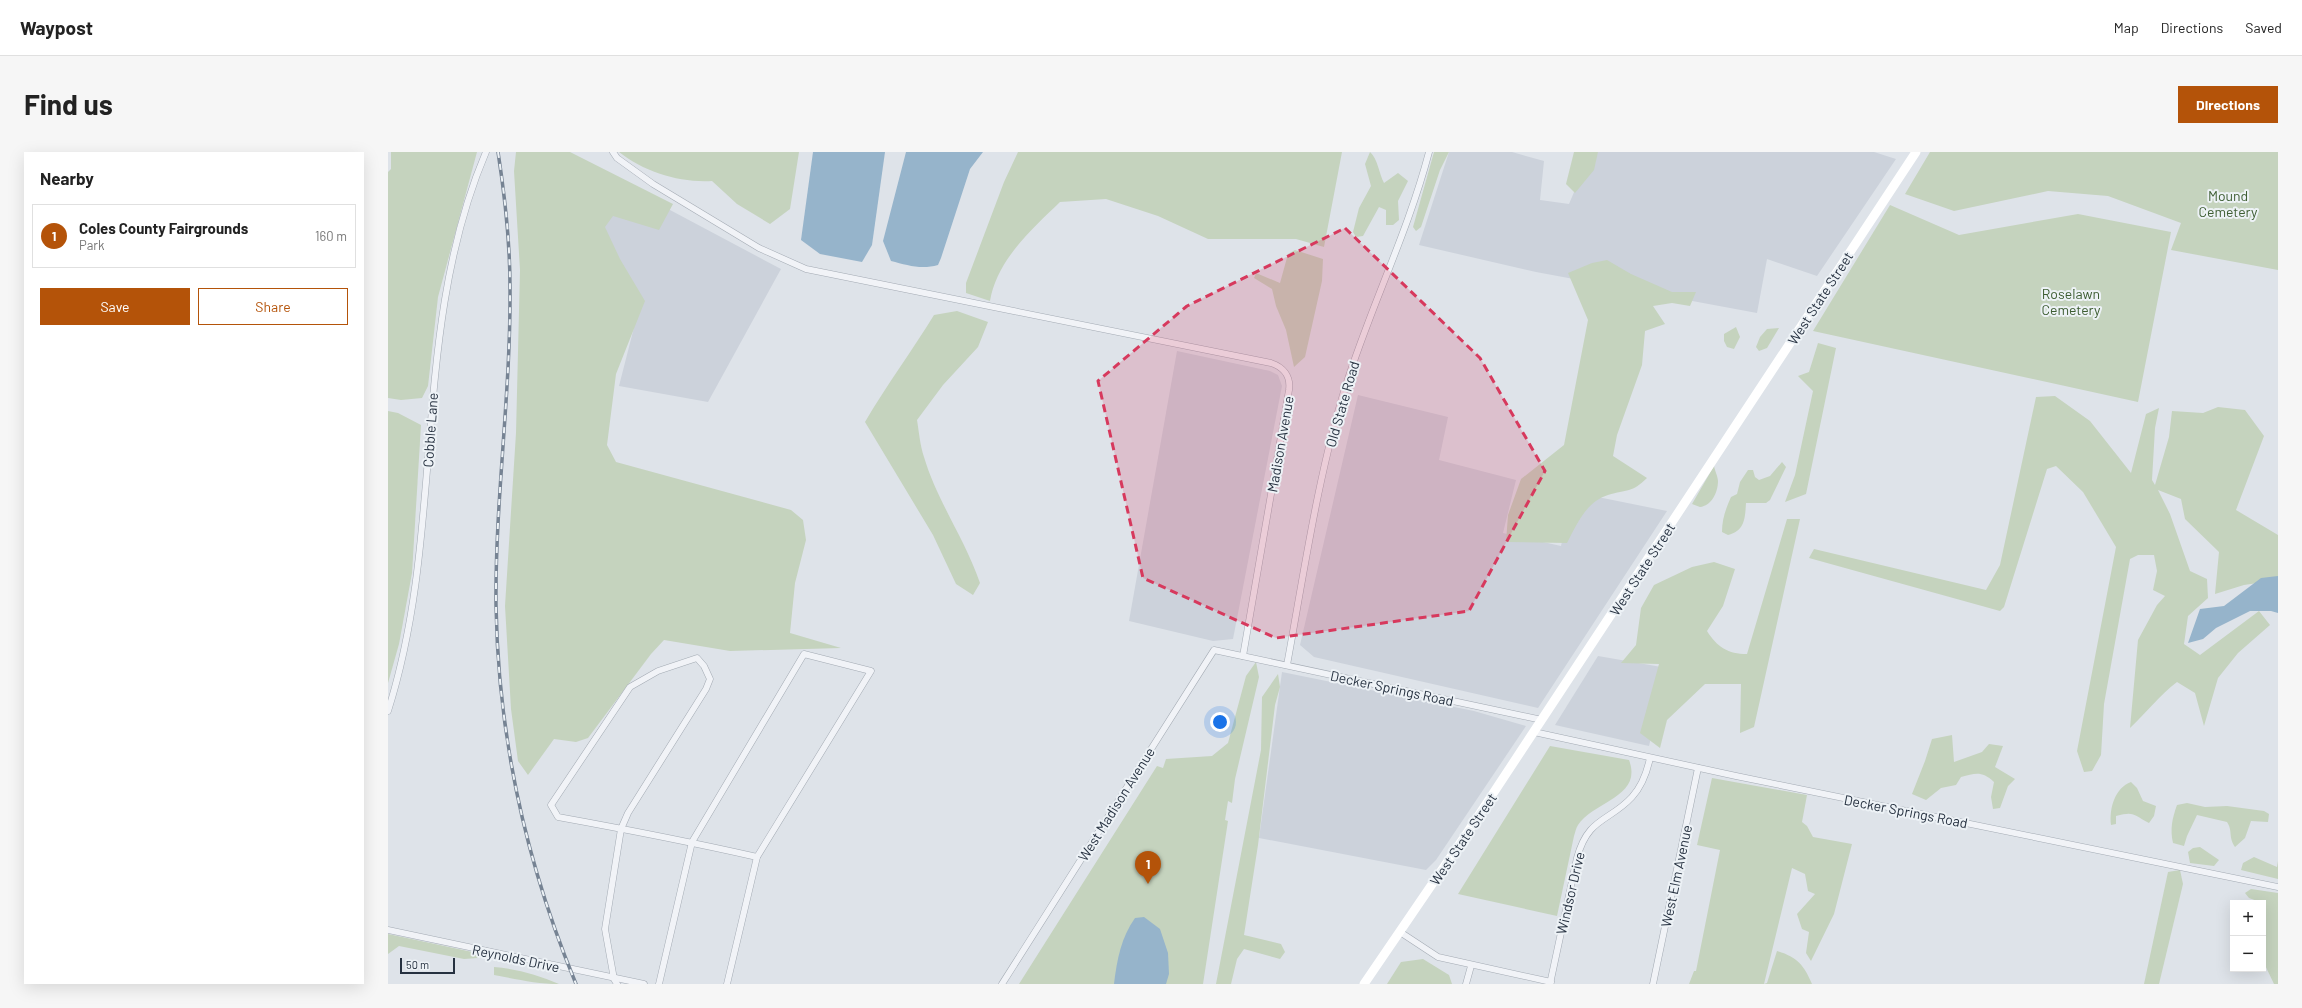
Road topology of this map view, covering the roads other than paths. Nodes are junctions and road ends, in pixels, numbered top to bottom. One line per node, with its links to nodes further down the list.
1 (486, 152): 7 (street, Cobble Lane)
2 (613, 152): 5 (street, Madison Avenue)
3 (1429, 152): 6 (street, Old State Road)
4 (1916, 152): 8 (street, West State Street)
5 (1243, 656): 6 (street, Decker Springs Road); 24 (street, West Madison Avenue)
6 (1287, 665): 8 (street, Decker Springs Road)
7 (388, 711)
8 (1542, 720): 9 (street, West State Street)
9 (1534, 732): 10 (street, Decker Springs Road); 17 (street, West State Street)
10 (1650, 758): 11 (street, Decker Springs Road); 20 (street, Windsor Drive)
11 (1698, 768): 15 (street, Decker Springs Road); 27 (street, West Elm Avenue)
12 (621, 829): 12 (street); 13 (street); 19 (street)
13 (692, 842): 14 (street); 14 (street); 22 (street)
14 (757, 857): 23 (street)
15 (2278, 887)
16 (388, 930): 19 (street, Reynolds Drive)
17 (1400, 932): 18 (street); 25 (street, West State Street)
18 (1471, 966): 20 (street); 26 (street)
19 (616, 982): 21 (street, Reynolds Drive)
20 (1551, 983)
21 (644, 984)
22 (659, 984)
23 (727, 984)
24 (1002, 984)
25 (1364, 984)
26 (1466, 984)
27 (1653, 984)

